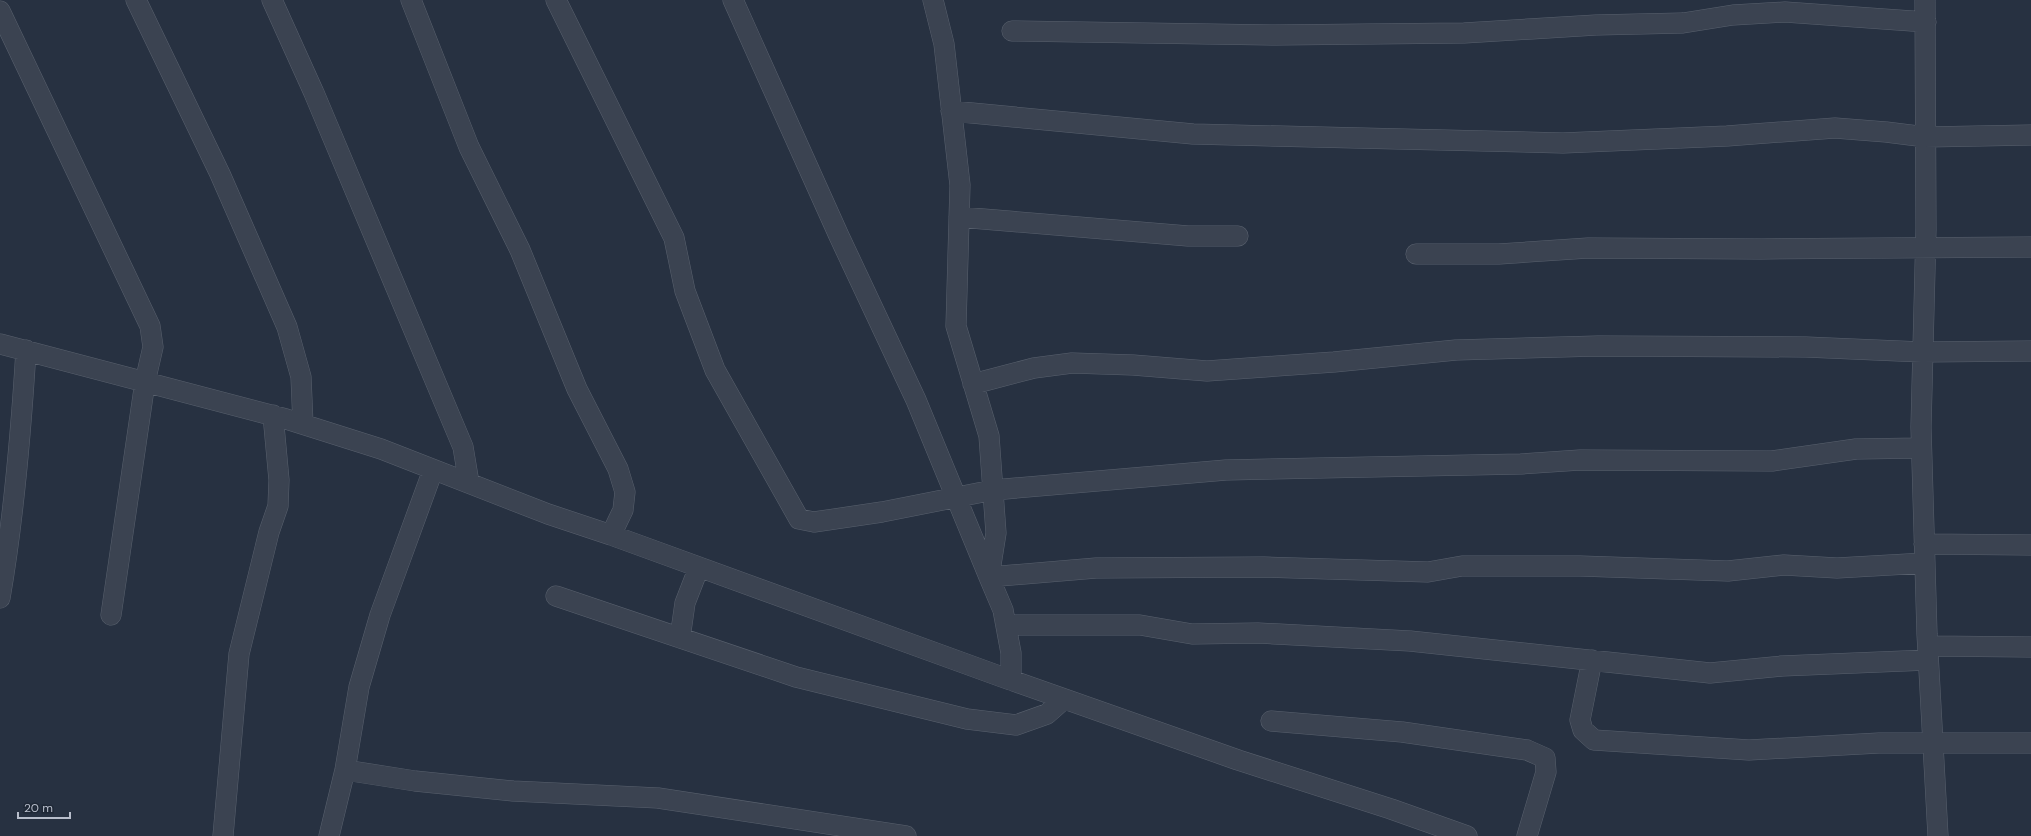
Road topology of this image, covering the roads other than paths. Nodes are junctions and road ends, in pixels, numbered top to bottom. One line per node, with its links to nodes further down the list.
1 (136, 0): 26 (street)
2 (272, 0): 29 (street)
3 (411, 0): 32 (street)
4 (556, 0): 31 (street)
5 (733, 0): 31 (street)
6 (933, 0): 11 (street)
7 (1925, 0): 9 (street)
8 (0, 11): 23 (street)
9 (1926, 22): 10 (street); 13 (street)
10 (1012, 31)
11 (951, 111): 13 (street); 14 (street)
12 (2031, 136): 13 (street)
13 (1926, 137): 17 (street)
14 (959, 217): 15 (street); 24 (street)
15 (1238, 236)
16 (2031, 247): 17 (street)
17 (1925, 248): 18 (street); 22 (street)
18 (1416, 254)
19 (0, 344): 20 (street)
20 (26, 350): 23 (street); 38 (street)
21 (2031, 351): 22 (street)
22 (1922, 352): 24 (street); 27 (street)
23 (145, 382): 25 (street); 39 (street)
24 (973, 384): 30 (street)
25 (273, 415): 26 (street); 51 (street)
26 (303, 424): 28 (street)
27 (1921, 448): 30 (street); 34 (street)
28 (433, 470): 29 (street); 50 (street)
29 (469, 483): 32 (street)
30 (993, 490): 31 (street); 36 (street)
31 (957, 499): 36 (street)
32 (612, 535): 35 (street)
33 (2031, 545): 34 (street)
34 (1925, 554): 36 (street); 43 (street)
35 (699, 567): 41 (street); 45 (street)
36 (989, 577): 40 (street)
37 (556, 596): 41 (street)
38 (0, 598)
39 (111, 615)
40 (1006, 624): 44 (street); 45 (street)
41 (680, 638): 46 (street)
42 (2031, 648): 43 (street)
43 (1928, 653): 44 (street); 49 (street)
44 (1592, 660): 49 (street)
45 (1011, 680): 46 (street)
46 (1064, 699): 54 (street)
47 (1271, 721): 55 (street)
48 (2031, 743): 49 (street)
49 (1933, 744): 56 (street)
50 (345, 770): 52 (street); 53 (street)
51 (223, 836)
52 (329, 836)
53 (906, 836)
54 (1467, 836)
55 (1527, 836)
56 (1938, 836)

